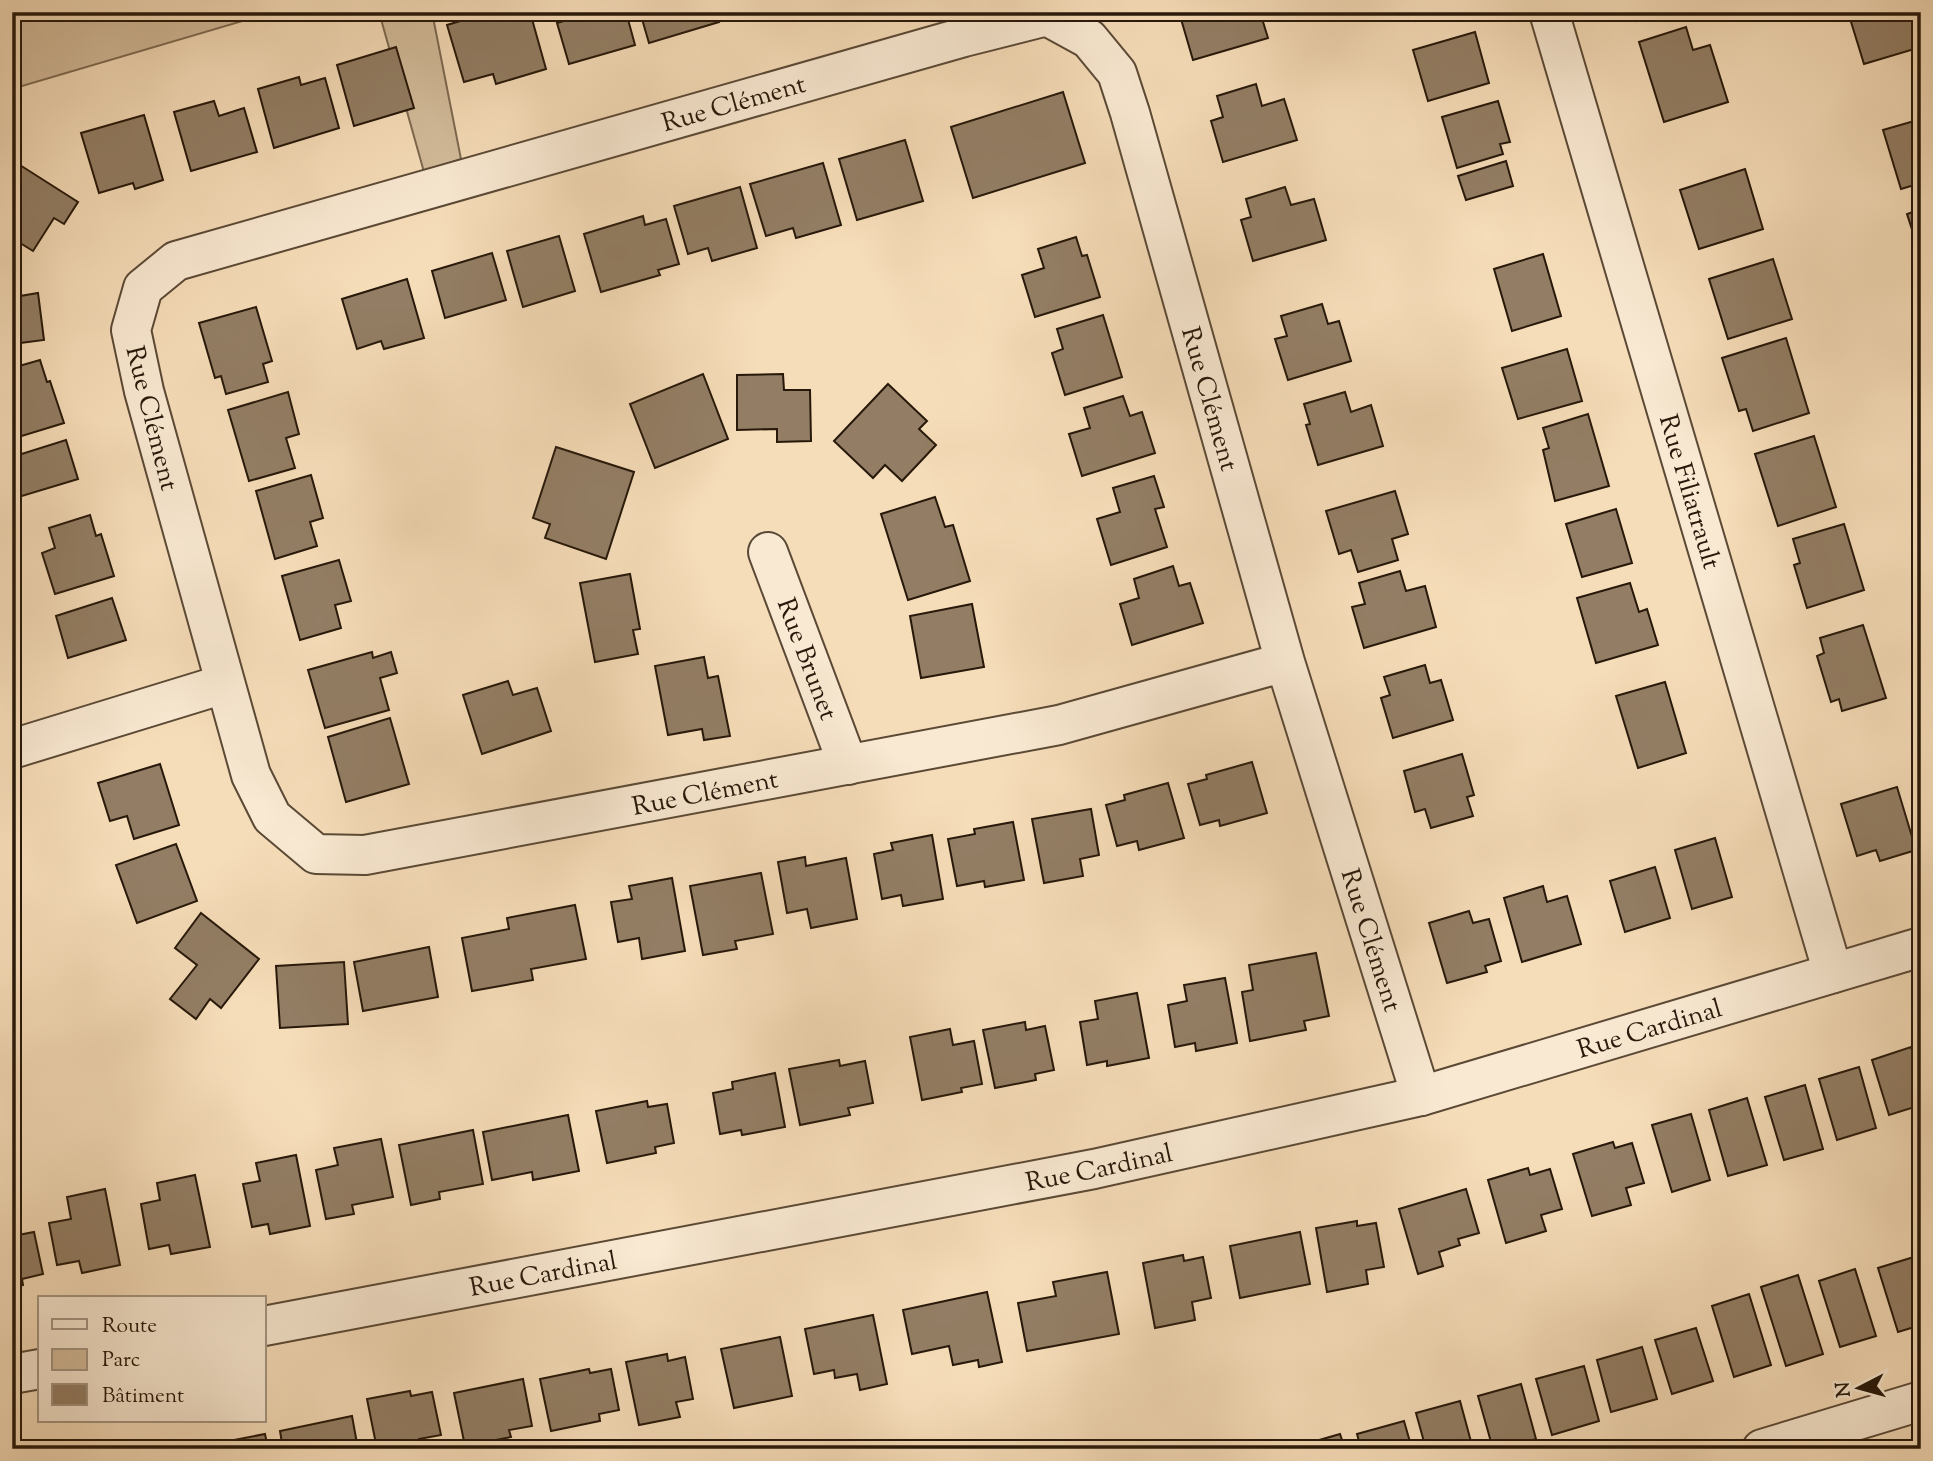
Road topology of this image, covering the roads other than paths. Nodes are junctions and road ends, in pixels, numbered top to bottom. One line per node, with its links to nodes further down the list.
1 (1549, 12): 8 (street, Rue Filiatrault)
2 (768, 552): 6 (street, Rue Brunet)
3 (1285, 662): 4 (street, Rue Clément); 6 (street, Rue Clément); 9 (street, Rue Clément)
4 (224, 684): 5 (street); 6 (street, Rue Clément)
5 (12, 749)
6 (848, 765)
7 (1921, 947): 8 (street, Rue Cardinal)
8 (1833, 973): 9 (street, Rue Cardinal)
9 (1421, 1096): 10 (street, Rue Cardinal)
10 (266, 1326)
11 (38, 1369): 12 (street)
12 (12, 1374)
13 (1921, 1401): 14 (street)
14 (1762, 1449)

